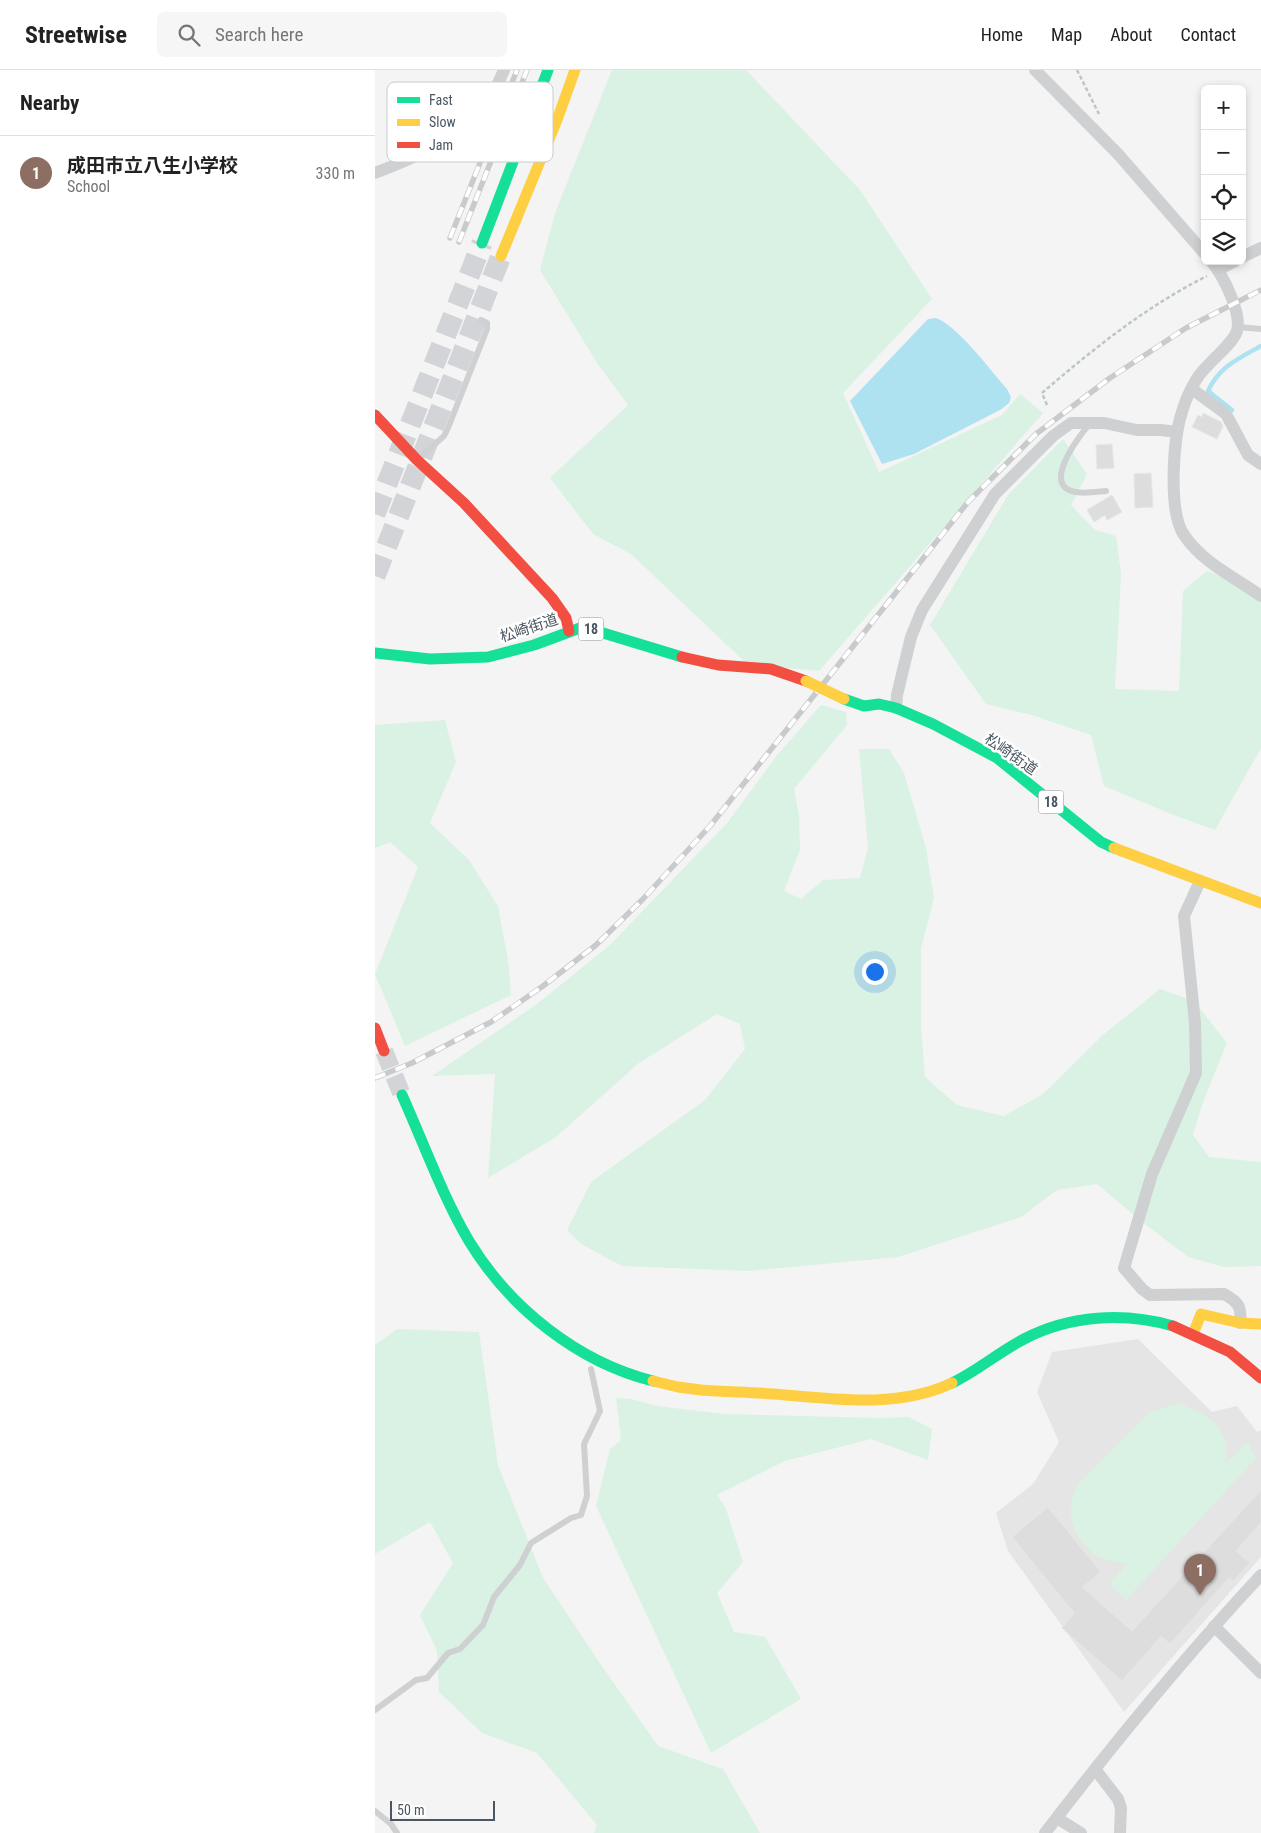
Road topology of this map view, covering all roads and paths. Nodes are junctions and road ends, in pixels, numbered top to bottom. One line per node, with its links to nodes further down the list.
1 (504, 70): 6 (street)
2 (548, 70): 7 (main road)
3 (575, 70): 9 (main road)
4 (1035, 70): 16 (street)
5 (1077, 70): 8 (path)
6 (499, 82)
7 (543, 82)
8 (1102, 120)
9 (553, 125)
10 (404, 162): 13 (street)
11 (513, 162): 14 (main road)
12 (538, 162): 18 (main road)
13 (375, 173)
14 (482, 243)
15 (1261, 248): 17 (street)
16 (1201, 249)
17 (1246, 255)
18 (501, 256)
19 (1215, 266): 21 (street); 24 (path)
20 (481, 320): 28 (lane)
21 (1238, 327): 22 (lane); 23 (street)
22 (1261, 329)
23 (1192, 389): 27 (street); 29 (street)
24 (1047, 405)
25 (375, 415): 28 (main road)
26 (1091, 423): 27 (street); 30 (lane); 34 (street)
27 (1177, 432): 31 (street)
28 (417, 460): 32 (main road)
29 (1261, 464)
30 (1106, 491)
31 (1261, 596)
32 (569, 631): 33 (main road, 松崎街道 / 18); 34 (main road, 松崎街道 / 18, bridge)
33 (375, 653)
34 (896, 708): 35 (main road, 松崎街道 / 18)
35 (1200, 881): 36 (main road, 松崎街道 / 18); 40 (street)
36 (1261, 903)
37 (375, 1028): 38 (main road)
38 (384, 1051)
39 (402, 1095): 42 (main road)
40 (1240, 1323): 41 (main road); 42 (main road)
41 (1261, 1324)
42 (1193, 1334): 44 (main road)
43 (591, 1369): 48 (lane)
44 (1261, 1378)
45 (1261, 1575): 46 (street)
46 (1214, 1626): 47 (street); 49 (street)
47 (1261, 1672)
48 (375, 1710)
49 (1095, 1769): 51 (street); 55 (street)
50 (375, 1811): 52 (lane)
51 (1057, 1818): 53 (street); 54 (street)
52 (397, 1833)
53 (1045, 1833)
54 (1081, 1833)
55 (1120, 1833)

